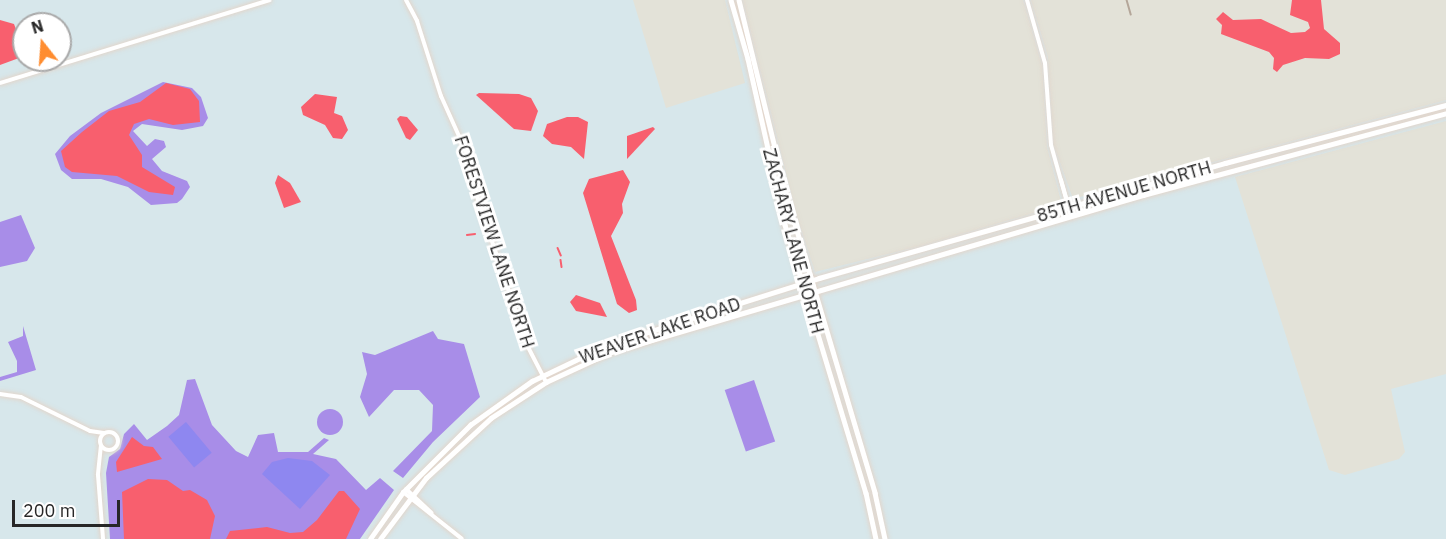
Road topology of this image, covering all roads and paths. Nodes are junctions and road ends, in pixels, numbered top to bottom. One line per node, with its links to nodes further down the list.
1 (270, 0): 6 (street)
2 (406, 0): 17 (street, FORESTVIEW LANE NORTH)
3 (731, 0): 9 (main road, ZACHARY LANE NORTH)
4 (739, 0): 10 (main road, ZACHARY LANE NORTH)
5 (1027, 0): 11 (street)
6 (0, 83)
7 (1446, 105): 11 (main road, 85TH AVENUE NORTH)
8 (1446, 113): 12 (main road, 85TH AVENUE NORTH)
9 (774, 176): 10 (main road); 14 (main road, ZACHARY LANE NORTH)
10 (789, 205): 13 (main road, ZACHARY LANE NORTH)
11 (1068, 208): 12 (street); 13 (main road, 85TH AVENUE NORTH)
12 (1071, 216): 15 (main road, 85TH AVENUE NORTH)
13 (812, 281): 14 (main road, 85TH AVENUE NORTH); 15 (main road, ZACHARY LANE NORTH)
14 (803, 284): 16 (main road, ZACHARY LANE NORTH); 17 (main road, WEAVER LAKE ROAD)
15 (814, 290): 16 (main road, WEAVER LAKE ROAD); 32 (main road, ZACHARY LANE NORTH)
16 (805, 292): 18 (main road, WEAVER LAKE ROAD); 31 (main road, ZACHARY LANE NORTH)
17 (542, 375): 18 (street, FORESTVIEW LANE NORTH); 25 (main road, WEAVER LAKE ROAD)
18 (546, 382): 26 (main road, WEAVER LAKE ROAD)
19 (0, 394): 20 (street)
20 (90, 430): 21 (street); 22 (street)
21 (104, 433): 22 (street); 23 (street)
22 (101, 443): 23 (street); 24 (street)
23 (110, 449): 24 (street)
24 (100, 459): 27 (street)
25 (405, 491): 26 (street); 28 (main road, WEAVER LAKE ROAD)
26 (411, 496): 29 (main road, WEAVER LAKE ROAD); 30 (street)
27 (102, 539)
28 (370, 539)
29 (380, 539)
30 (462, 539)
31 (876, 539)
32 (885, 539)

